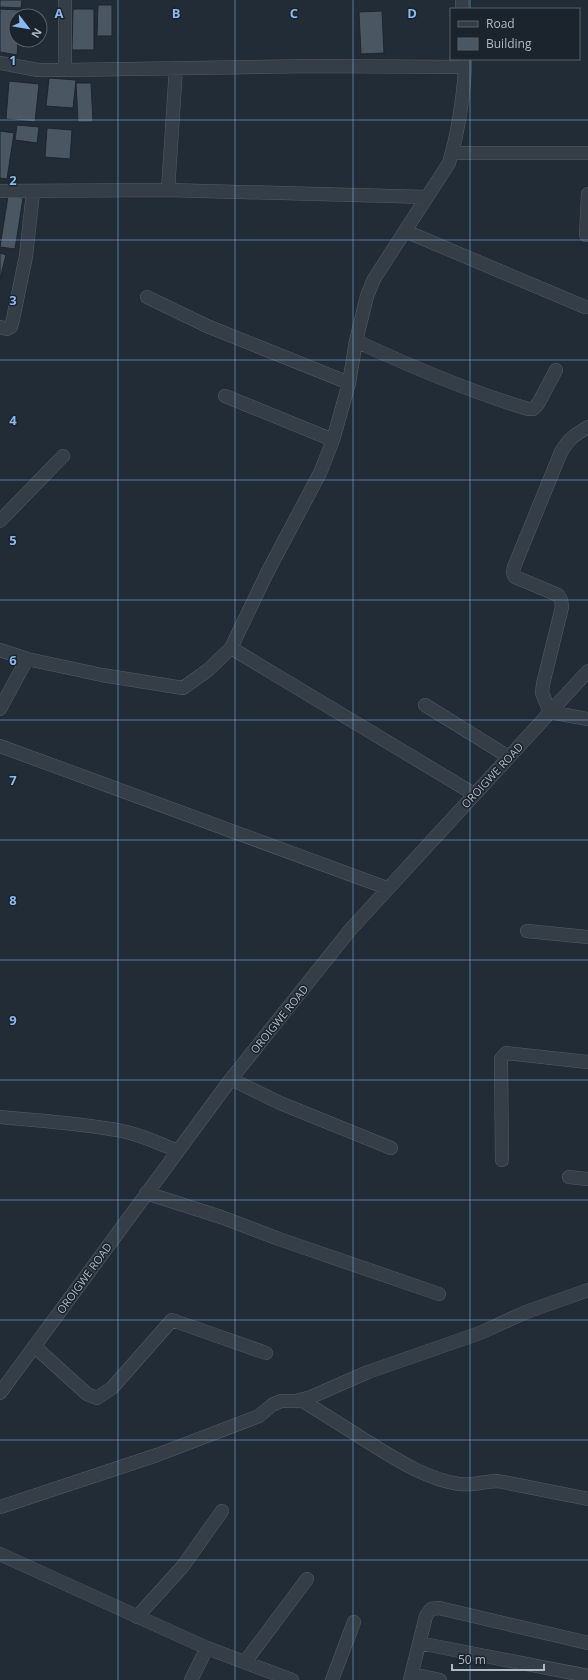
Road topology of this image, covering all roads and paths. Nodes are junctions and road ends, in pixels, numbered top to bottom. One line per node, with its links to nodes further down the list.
1 (65, 0): 5 (street)
2 (0, 63): 5 (street)
3 (465, 63): 4 (street); 6 (street)
4 (176, 68): 5 (street); 8 (street)
5 (66, 70)
6 (452, 153): 7 (street); 12 (street)
7 (588, 153)
8 (168, 190): 10 (street); 12 (street)
9 (0, 191): 10 (street)
10 (33, 192): 17 (street)
11 (588, 194): 14 (street)
12 (427, 197): 13 (street)
13 (405, 231): 16 (street); 18 (street)
14 (586, 235)
15 (147, 297): 20 (street)
16 (585, 307)
17 (0, 327)
18 (356, 341): 19 (street); 20 (street)
19 (556, 370)
20 (349, 383): 23 (street)
21 (225, 396): 23 (street)
22 (588, 427): 32 (street)
23 (333, 440): 26 (street)
24 (63, 456): 25 (street)
25 (0, 521)
26 (230, 648): 28 (street); 36 (street)
27 (0, 650): 28 (street)
28 (27, 659): 31 (street)
29 (588, 671): 32 (street, OROIGWE ROAD)
30 (425, 705): 35 (street)
31 (0, 709)
32 (550, 712): 33 (street); 35 (street, OROIGWE ROAD)
33 (588, 719)
34 (0, 746): 37 (street)
35 (508, 757): 36 (street, OROIGWE ROAD)
36 (474, 794): 37 (street, OROIGWE ROAD)
37 (387, 888): 41 (street, OROIGWE ROAD)
38 (527, 931): 39 (street)
39 (588, 937)
40 (588, 1062): 45 (street)
41 (231, 1079): 43 (street); 44 (street, OROIGWE ROAD)
42 (0, 1117): 44 (street)
43 (391, 1148)
44 (177, 1151): 48 (street, OROIGWE ROAD)
45 (502, 1160)
46 (569, 1177): 47 (street)
47 (588, 1179)
48 (146, 1193): 50 (street); 51 (street, OROIGWE ROAD)
49 (588, 1290): 54 (street)
50 (439, 1294)
51 (34, 1346): 52 (street); 53 (street, OROIGWE ROAD)
52 (266, 1353)
53 (0, 1393)
54 (301, 1400): 55 (street); 56 (street)
55 (588, 1499)
56 (0, 1507)
57 (222, 1511): 60 (street)
58 (0, 1554): 60 (street)
59 (308, 1579): 65 (street)
60 (137, 1617): 64 (street)
61 (354, 1622): 70 (street)
62 (419, 1643): 63 (street); 66 (street); 67 (street)
63 (588, 1643)
64 (207, 1648): 65 (street); 68 (street)
65 (246, 1662): 69 (street)
66 (588, 1676)
67 (411, 1677): 71 (street)
68 (191, 1680)
69 (292, 1680)
70 (332, 1680)
71 (440, 1680)

